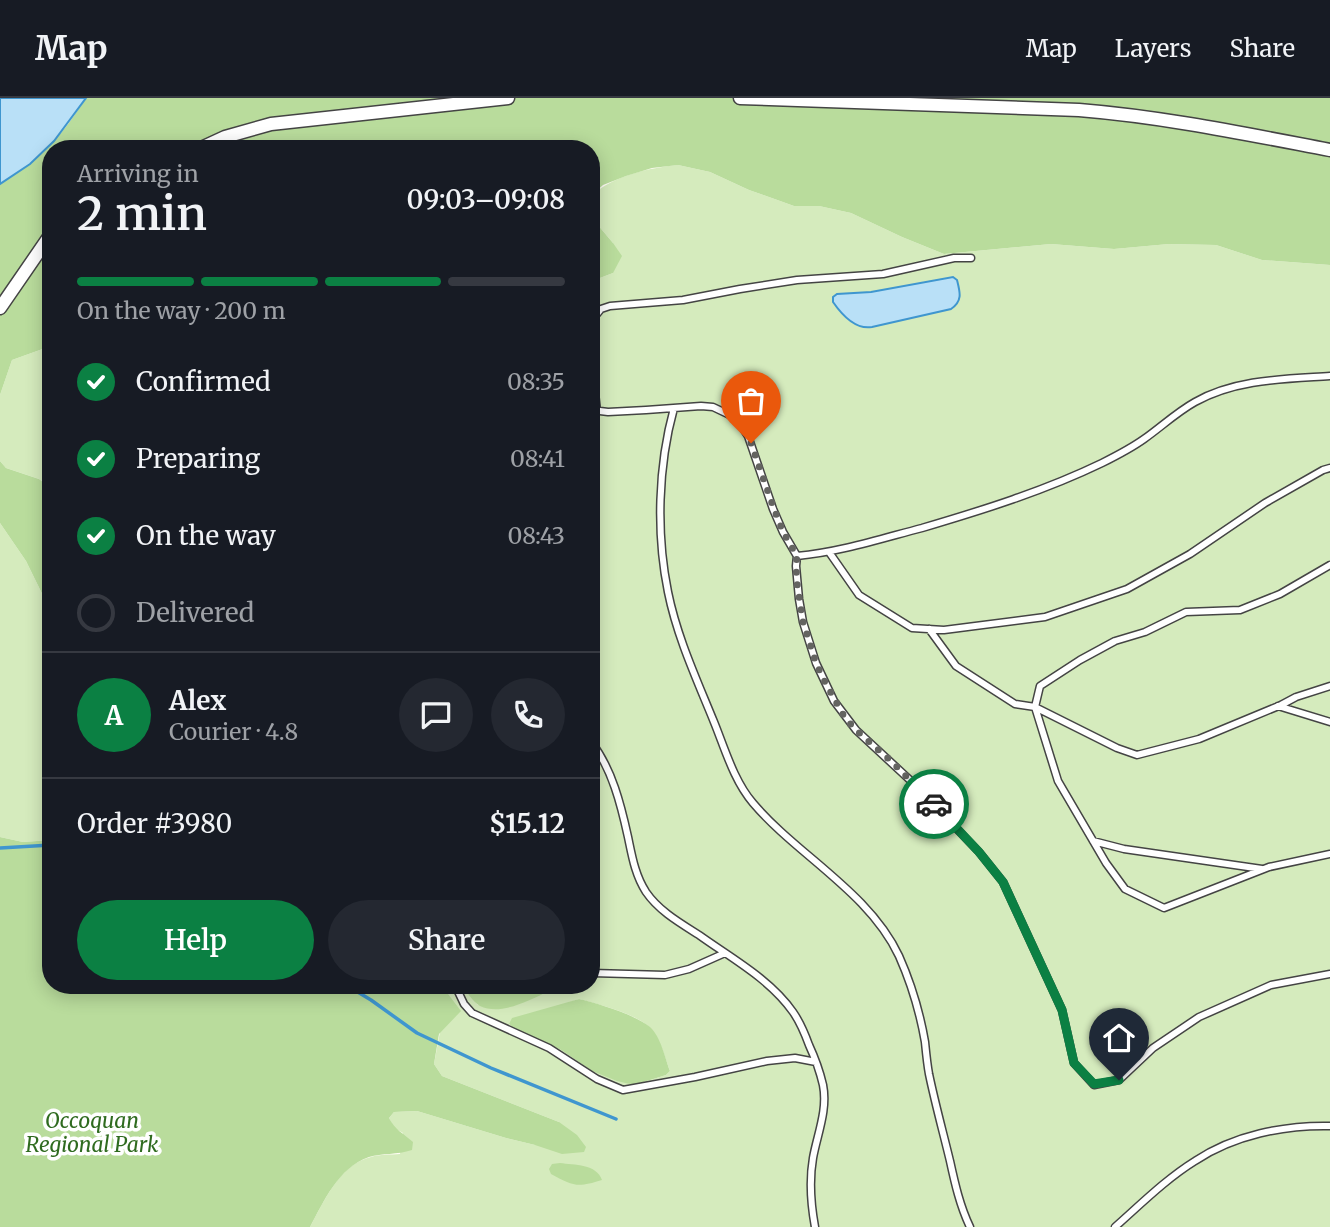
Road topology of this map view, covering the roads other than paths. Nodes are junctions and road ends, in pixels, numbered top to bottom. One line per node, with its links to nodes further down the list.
1 (508, 98): 3 (street)
2 (740, 98): 4 (street)
3 (218, 140)
4 (1330, 150)
5 (42, 247): 7 (street)
6 (971, 258): 8 (lane)
7 (0, 308)
8 (600, 310)
9 (1330, 376): 13 (lane)
10 (674, 408): 11 (lane); 14 (lane); 32 (lane)
11 (600, 411)
12 (1330, 468): 16 (lane)
13 (830, 552): 14 (lane); 16 (lane)
14 (797, 556): 27 (lane)
15 (1330, 565): 19 (lane)
16 (929, 629): 19 (lane)
17 (1330, 686): 18 (lane)
18 (1278, 706): 19 (lane); 20 (lane)
19 (1035, 707): 22 (lane)
20 (1330, 722)
21 (600, 756): 25 (lane)
22 (1093, 840): 24 (lane); 24 (lane)
23 (1330, 854): 24 (lane)
24 (1264, 869)
25 (724, 953): 26 (lane); 29 (lane)
26 (600, 972)
27 (1330, 974)
28 (459, 994): 29 (lane)
29 (816, 1062): 31 (lane)
30 (1330, 1126): 33 (lane)
31 (816, 1227)
32 (970, 1227)
33 (1115, 1227)

